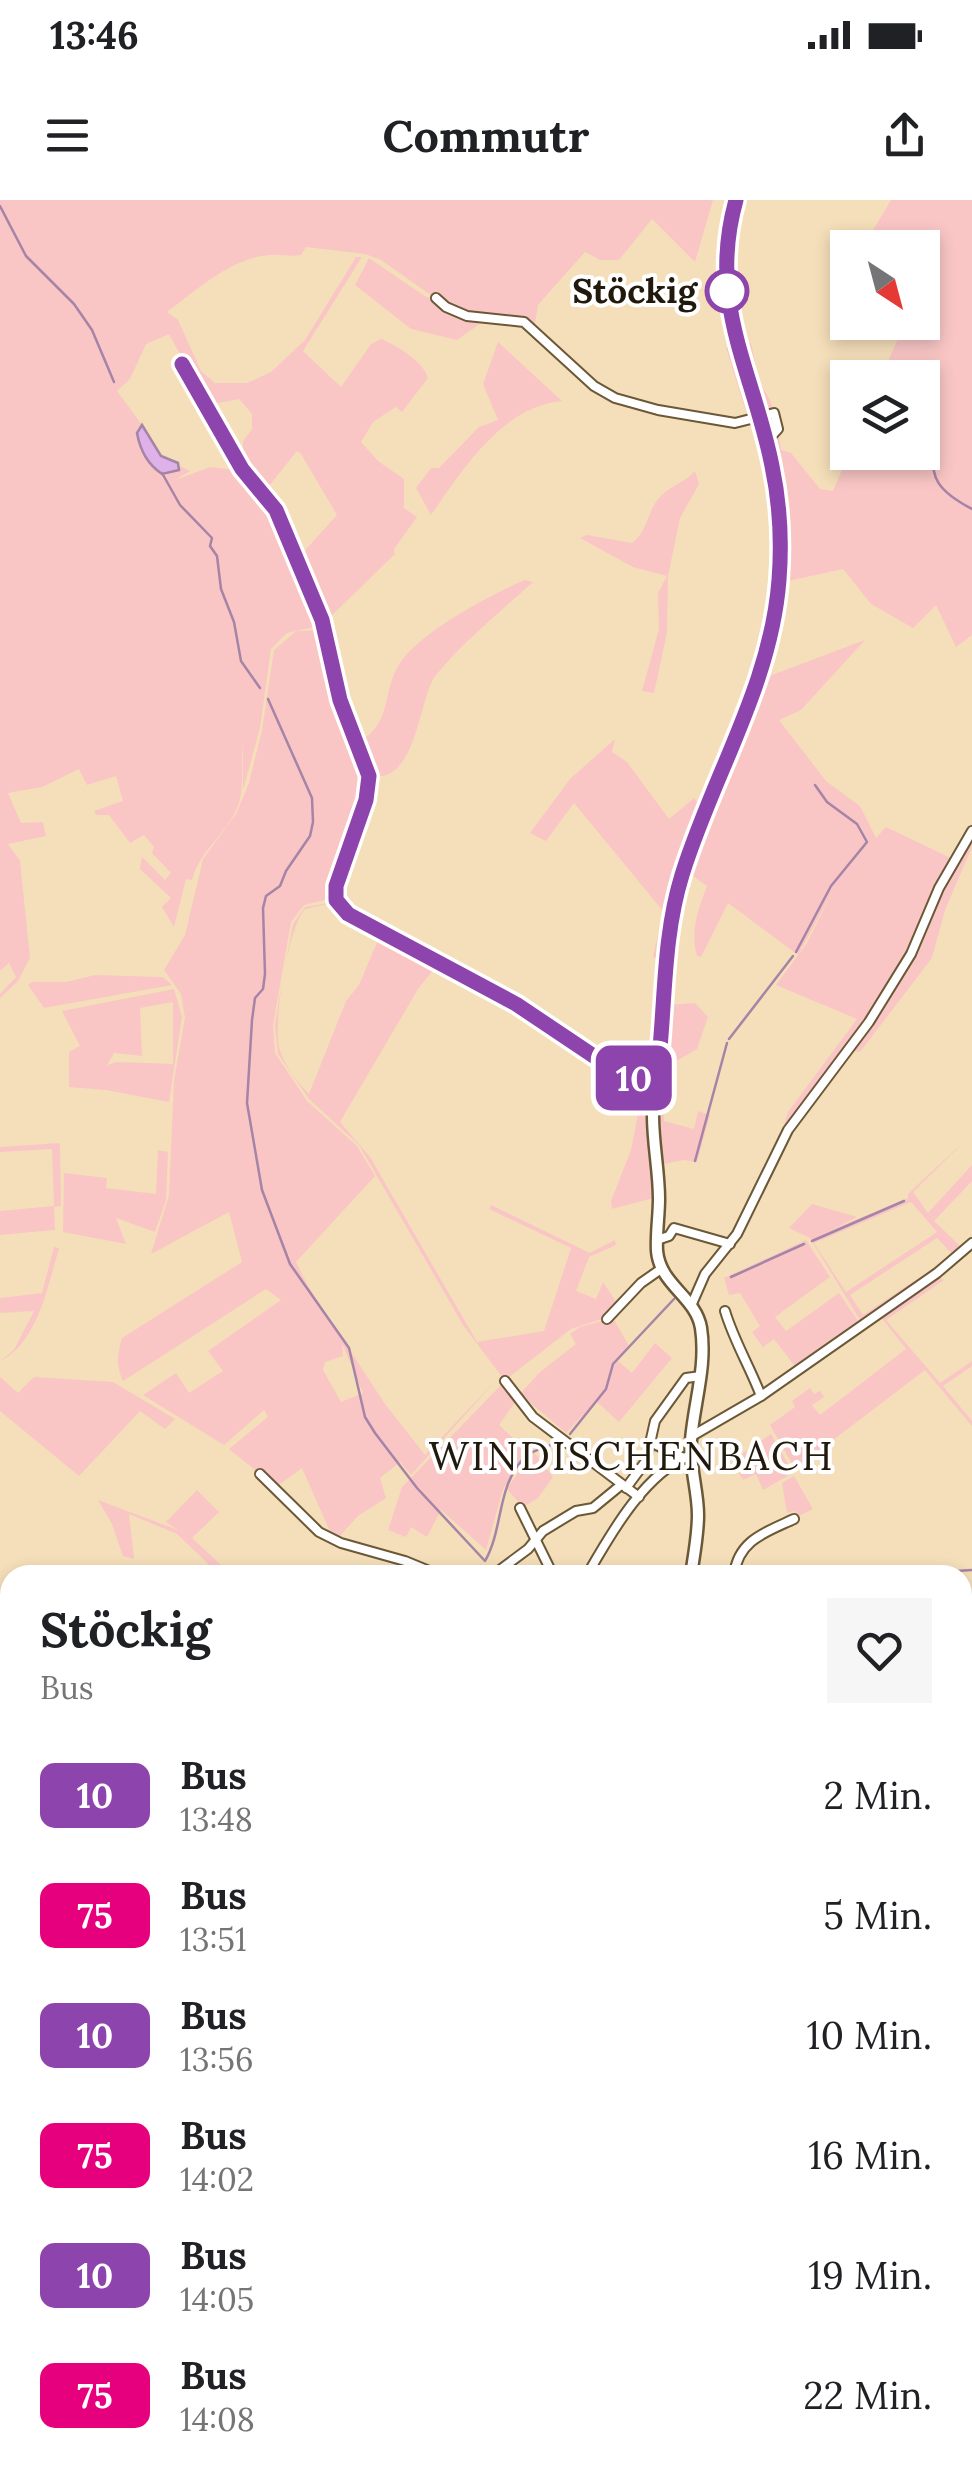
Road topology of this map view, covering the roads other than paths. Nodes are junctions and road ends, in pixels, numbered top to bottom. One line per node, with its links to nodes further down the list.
1 (736, 200): 4 (main road)
2 (436, 298): 4 (street)
3 (182, 364): 6 (street)
4 (759, 418): 6 (main road)
5 (972, 831): 9 (street)
6 (656, 1085): 7 (main road)
7 (657, 1240): 9 (street); 10 (main road)
8 (972, 1243): 16 (street)
9 (730, 1244): 11 (street)
10 (661, 1268): 11 (main road); 13 (street)
11 (691, 1306): 14 (main road)
12 (725, 1310): 16 (street)
13 (608, 1319)
14 (701, 1376): 17 (main road); 18 (street)
15 (505, 1381): 21 (street)
16 (762, 1396): 17 (street)
17 (692, 1436): 19 (main road)
18 (652, 1443): 19 (street); 21 (street)
19 (687, 1456): 22 (street); 30 (main road)
20 (260, 1474): 26 (street)
21 (623, 1486): 22 (street); 25 (street)
22 (638, 1497): 29 (street)
23 (520, 1508): 25 (street)
24 (794, 1519): 31 (street)
25 (536, 1536): 27 (street); 28 (street)
26 (415, 1565)
27 (506, 1565)
28 (549, 1565)
29 (594, 1565)
30 (693, 1565)
31 (736, 1565)

